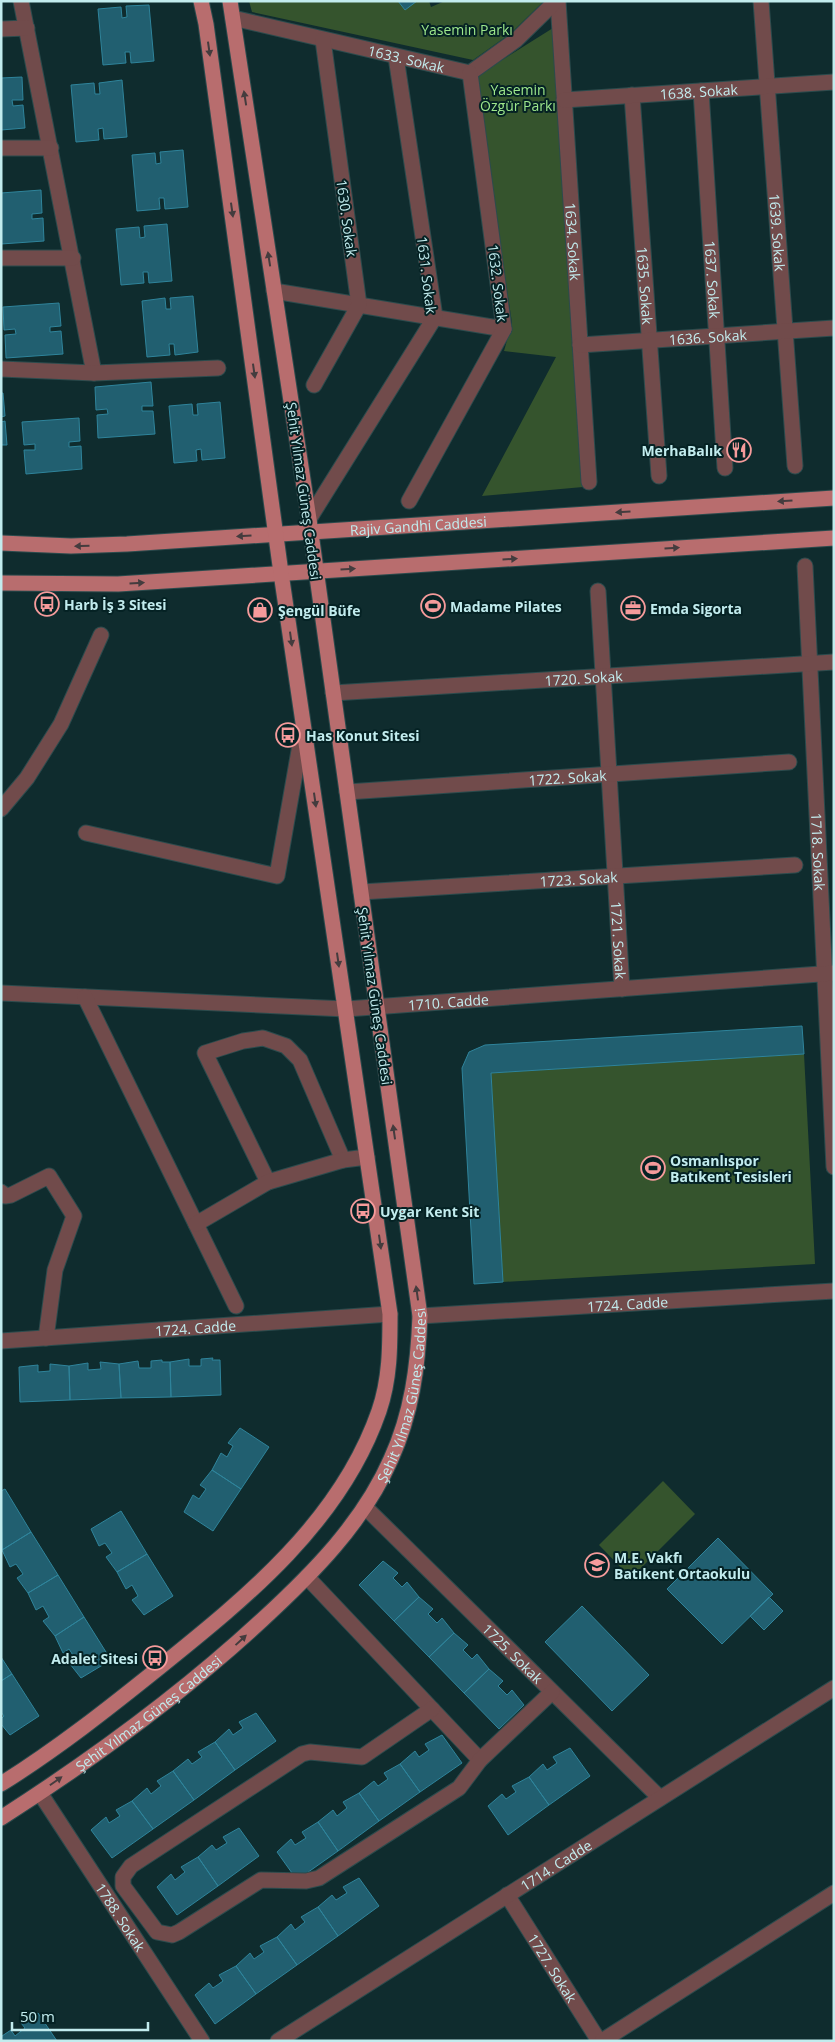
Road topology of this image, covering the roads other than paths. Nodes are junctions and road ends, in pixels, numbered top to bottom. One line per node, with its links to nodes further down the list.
1 (21, 1): 7 (street)
2 (201, 1): 41 (main road, Şehit Yılmaz Güneş Caddesi, one-way to 41)
3 (230, 1): 6 (main road, Şehit Yılmaz Güneş Caddesi)
4 (557, 1): 11 (street); 16 (street, 1634. Sokak)
5 (761, 1): 13 (street, 1639. Sokak)
6 (233, 18): 9 (street, 1633. Sokak); 21 (main road, Şehit Yılmaz Güneş Caddesi, one-way to 6)
7 (26, 28): 8 (street); 18 (street)
8 (1, 29)
9 (323, 40): 10 (street, 1633. Sokak); 22 (street, 1630. Sokak)
10 (396, 57): 11 (street, 1633. Sokak); 23 (street, 1631. Sokak)
11 (470, 73): 25 (street, 1632. Sokak)
12 (834, 82): 13 (street, 1638. Sokak)
13 (768, 86): 14 (street, 1638. Sokak); 26 (street, 1639. Sokak)
14 (701, 91): 15 (street, 1638. Sokak); 27 (street, 1637. Sokak)
15 (632, 95): 16 (street, 1638. Sokak); 28 (street, 1635. Sokak)
16 (564, 100): 29 (street, 1634. Sokak)
17 (1, 148): 18 (street)
18 (50, 148): 20 (street)
19 (1, 258): 20 (street)
20 (73, 258): 32 (street)
21 (274, 291): 22 (street); 40 (main road, Şehit Yılmaz Güneş Caddesi)
22 (359, 305): 23 (street); 33 (street)
23 (434, 317): 25 (street); 40 (street, 1631. Sokak)
24 (834, 328): 26 (street, 1636. Sokak)
25 (504, 329): 39 (street, 1632. Sokak)
26 (786, 332): 27 (street, 1636. Sokak); 34 (street, 1639. Sokak)
27 (717, 336): 28 (street, 1636. Sokak); 35 (street, 1637. Sokak)
28 (650, 340): 29 (street, 1636. Sokak); 36 (street, 1635. Sokak)
29 (580, 345): 37 (street, 1634. Sokak)
30 (218, 368): 32 (street)
31 (1, 369): 32 (street)
32 (94, 373)
33 (314, 385)
34 (795, 466)
35 (725, 468)
36 (659, 476)
37 (589, 482)
38 (834, 498): 40 (main road, Rajiv Gandhi Caddesi, one-way to 40)
39 (408, 500)
40 (309, 526): 41 (main road, Rajiv Gandhi Caddesi); 45 (main road, Şehit Yılmaz Güneş Caddesi)
41 (276, 534): 43 (main road, Rajiv Gandhi Caddesi, one-way to 43); 46 (main road, Şehit Yılmaz Güneş Caddesi)
42 (834, 538): 45 (main road, one-way to 42)
43 (1, 544)
44 (805, 566): 51 (street, 1718. Sokak)
45 (315, 571): 46 (main road); 53 (main road, Şehit Yılmaz Güneş Caddesi)
46 (281, 573): 47 (main road, one-way to 46); 54 (main road, Şehit Yılmaz Güneş Caddesi, one-way to 54)
47 (1, 583)
48 (598, 591): 52 (street, 1721. Sokak)
49 (101, 635): 58 (street)
50 (834, 662): 51 (street, 1720. Sokak)
51 (810, 663): 52 (street, 1720. Sokak); 63 (street, 1718. Sokak)
52 (603, 676): 53 (street, 1720. Sokak); 56 (street, 1721. Sokak)
53 (333, 693): 57 (main road, Şehit Yılmaz Güneş Caddesi)
54 (303, 724): 59 (street); 68 (main road, Şehit Yılmaz Güneş Caddesi, one-way to 68)
55 (789, 762): 56 (street, 1722. Sokak)
56 (609, 774): 57 (street, 1722. Sokak); 61 (street, 1721. Sokak)
57 (347, 792): 62 (main road, Şehit Yılmaz Güneş Caddesi)
58 (1, 809)
59 (86, 833)
60 (795, 865): 61 (street, 1723. Sokak)
61 (615, 876): 62 (street, 1723. Sokak); 64 (street, 1721. Sokak)
62 (360, 892): 67 (main road, Şehit Yılmaz Güneş Caddesi)
63 (829, 974): 64 (street, 1710. Cadde); 71 (street, 1718. Sokak)
64 (622, 989): 67 (street, 1710. Cadde)
65 (1, 993): 66 (street, 1710. Cadde)
66 (85, 997): 68 (street, 1710. Cadde); 74 (street)
67 (377, 1007): 68 (street, 1710. Cadde); 78 (main road, Şehit Yılmaz Güneş Caddesi, one-way to 67)
68 (346, 1009): 69 (main road, Şehit Yılmaz Güneş Caddesi)
69 (367, 1157): 70 (street); 77 (main road, Şehit Yılmaz Güneş Caddesi, one-way to 77)
70 (343, 1160): 72 (street); 72 (street)
71 (834, 1168)
72 (268, 1182): 74 (street)
73 (1, 1192): 79 (street)
74 (196, 1224): 76 (street)
75 (834, 1292): 78 (street, 1724. Cadde)
76 (236, 1306)
77 (390, 1314): 79 (street, 1724. Cadde); 87 (main road, Şehit Yılmaz Güneş Caddesi)
78 (420, 1316): 81 (main road, Şehit Yılmaz Güneş Caddesi)
79 (46, 1338): 80 (street, 1724. Cadde)
80 (1, 1341)
81 (365, 1507): 82 (main road, Şehit Yılmaz Güneş Caddesi); 83 (street, 1725. Sokak)
82 (307, 1577): 85 (street); 88 (main road, Şehit Yılmaz Güneş Caddesi, one-way to 82)
83 (552, 1692): 86 (street); 89 (street, 1725. Sokak)
84 (831, 1695): 89 (street, 1714. Cadde)
85 (432, 1709): 86 (street); 86 (street)
86 (480, 1760)
87 (2, 1781)
88 (40, 1793): 90 (main road, Şehit Yılmaz Güneş Caddesi); 93 (street, 1788. Sokak)
89 (660, 1798): 92 (street, 1714. Cadde)
90 (1, 1818)
91 (834, 1893): 95 (street)
92 (507, 1895): 94 (street, 1714. Cadde); 95 (street, 1727. Sokak)
93 (202, 2041)
94 (278, 2041)
95 (600, 2041)

